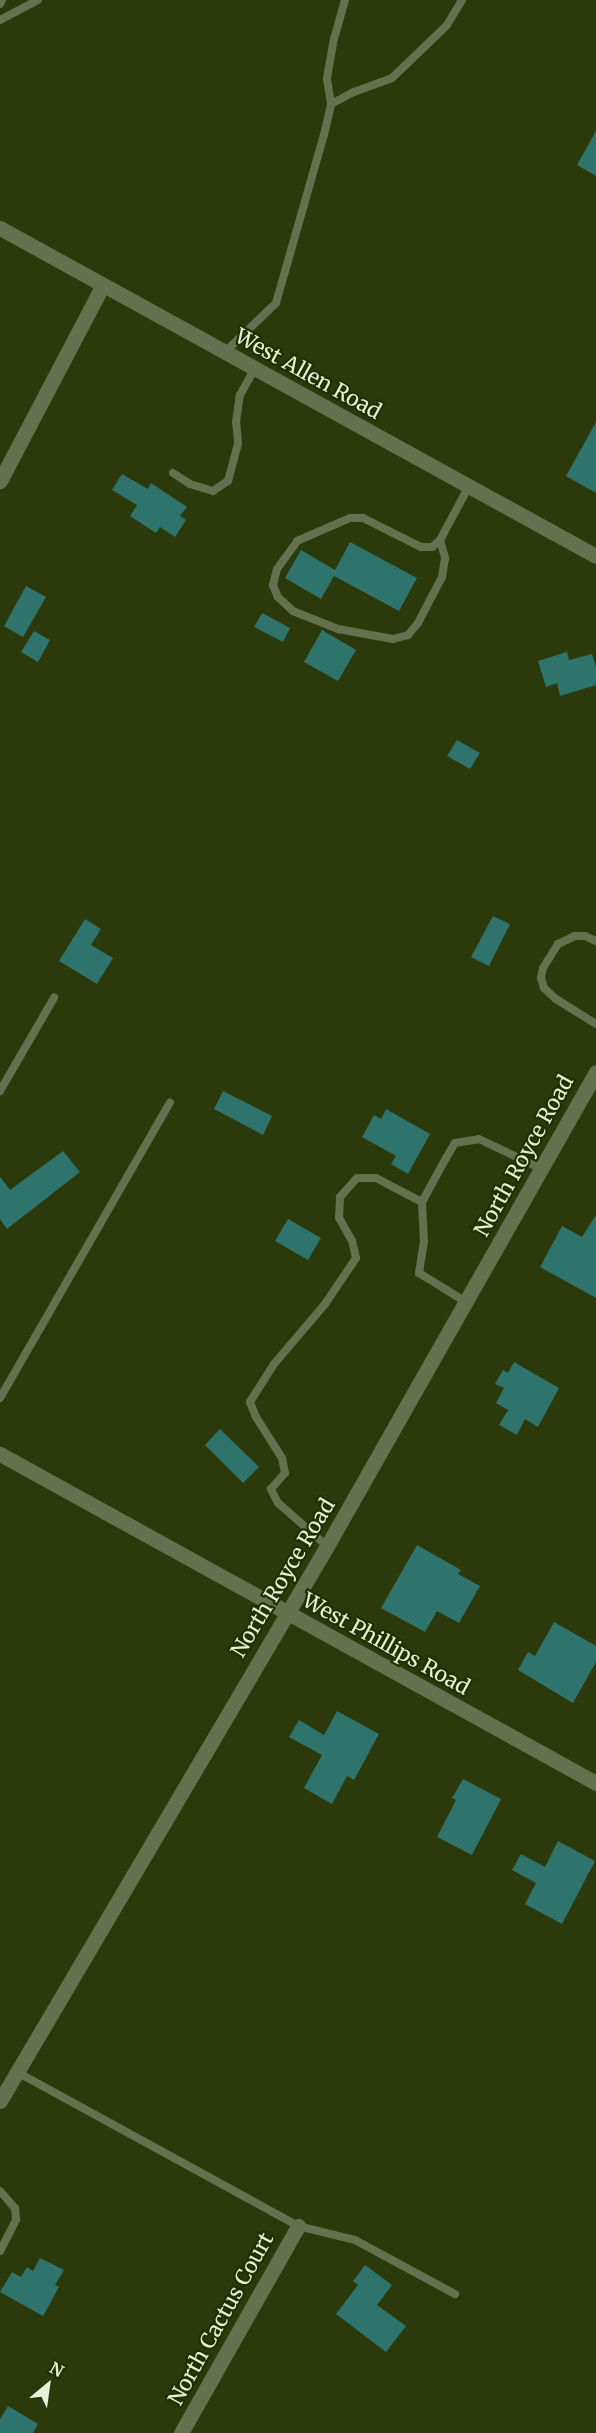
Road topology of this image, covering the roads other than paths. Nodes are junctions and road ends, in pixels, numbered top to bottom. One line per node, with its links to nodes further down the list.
1 (38, 0): 4 (lane)
2 (345, 0): 5 (lane)
3 (462, 0): 5 (lane)
4 (0, 20)
5 (331, 104): 8 (lane)
6 (0, 228): 7 (street, West Allen Road)
7 (103, 285): 8 (street, West Allen Road); 11 (street)
8 (225, 352): 9 (street, West Allen Road)
9 (255, 368): 10 (lane); 12 (street, West Allen Road)
10 (173, 473)
11 (0, 481)
12 (469, 486): 13 (lane); 14 (street, West Allen Road)
13 (440, 540): 13 (lane)
14 (596, 556)
15 (596, 941): 17 (lane)
16 (54, 998): 19 (lane)
17 (596, 1024)
18 (596, 1072): 21 (street, North Royce Road)
19 (0, 1091)
20 (170, 1102): 24 (lane)
21 (542, 1169): 22 (lane); 23 (street, North Royce Road)
22 (422, 1202): 23 (lane); 26 (lane)
23 (466, 1302): 26 (street, North Royce Road)
24 (0, 1398)
25 (0, 1454): 27 (street, West Phillips Road)
26 (327, 1546): 27 (street, North Royce Road)
27 (286, 1613): 28 (street, West Phillips Road); 29 (street, North Royce Road)
28 (596, 1783)
29 (16, 2072): 30 (street, North Royce Road); 33 (lane)
30 (4, 2085): 31 (street, North Royce Road)
31 (0, 2101)
32 (0, 2191): 34 (lane)
33 (298, 2226): 35 (lane); 36 (street, North Cactus Court)
34 (0, 2251)
35 (455, 2294)
36 (181, 2433)

